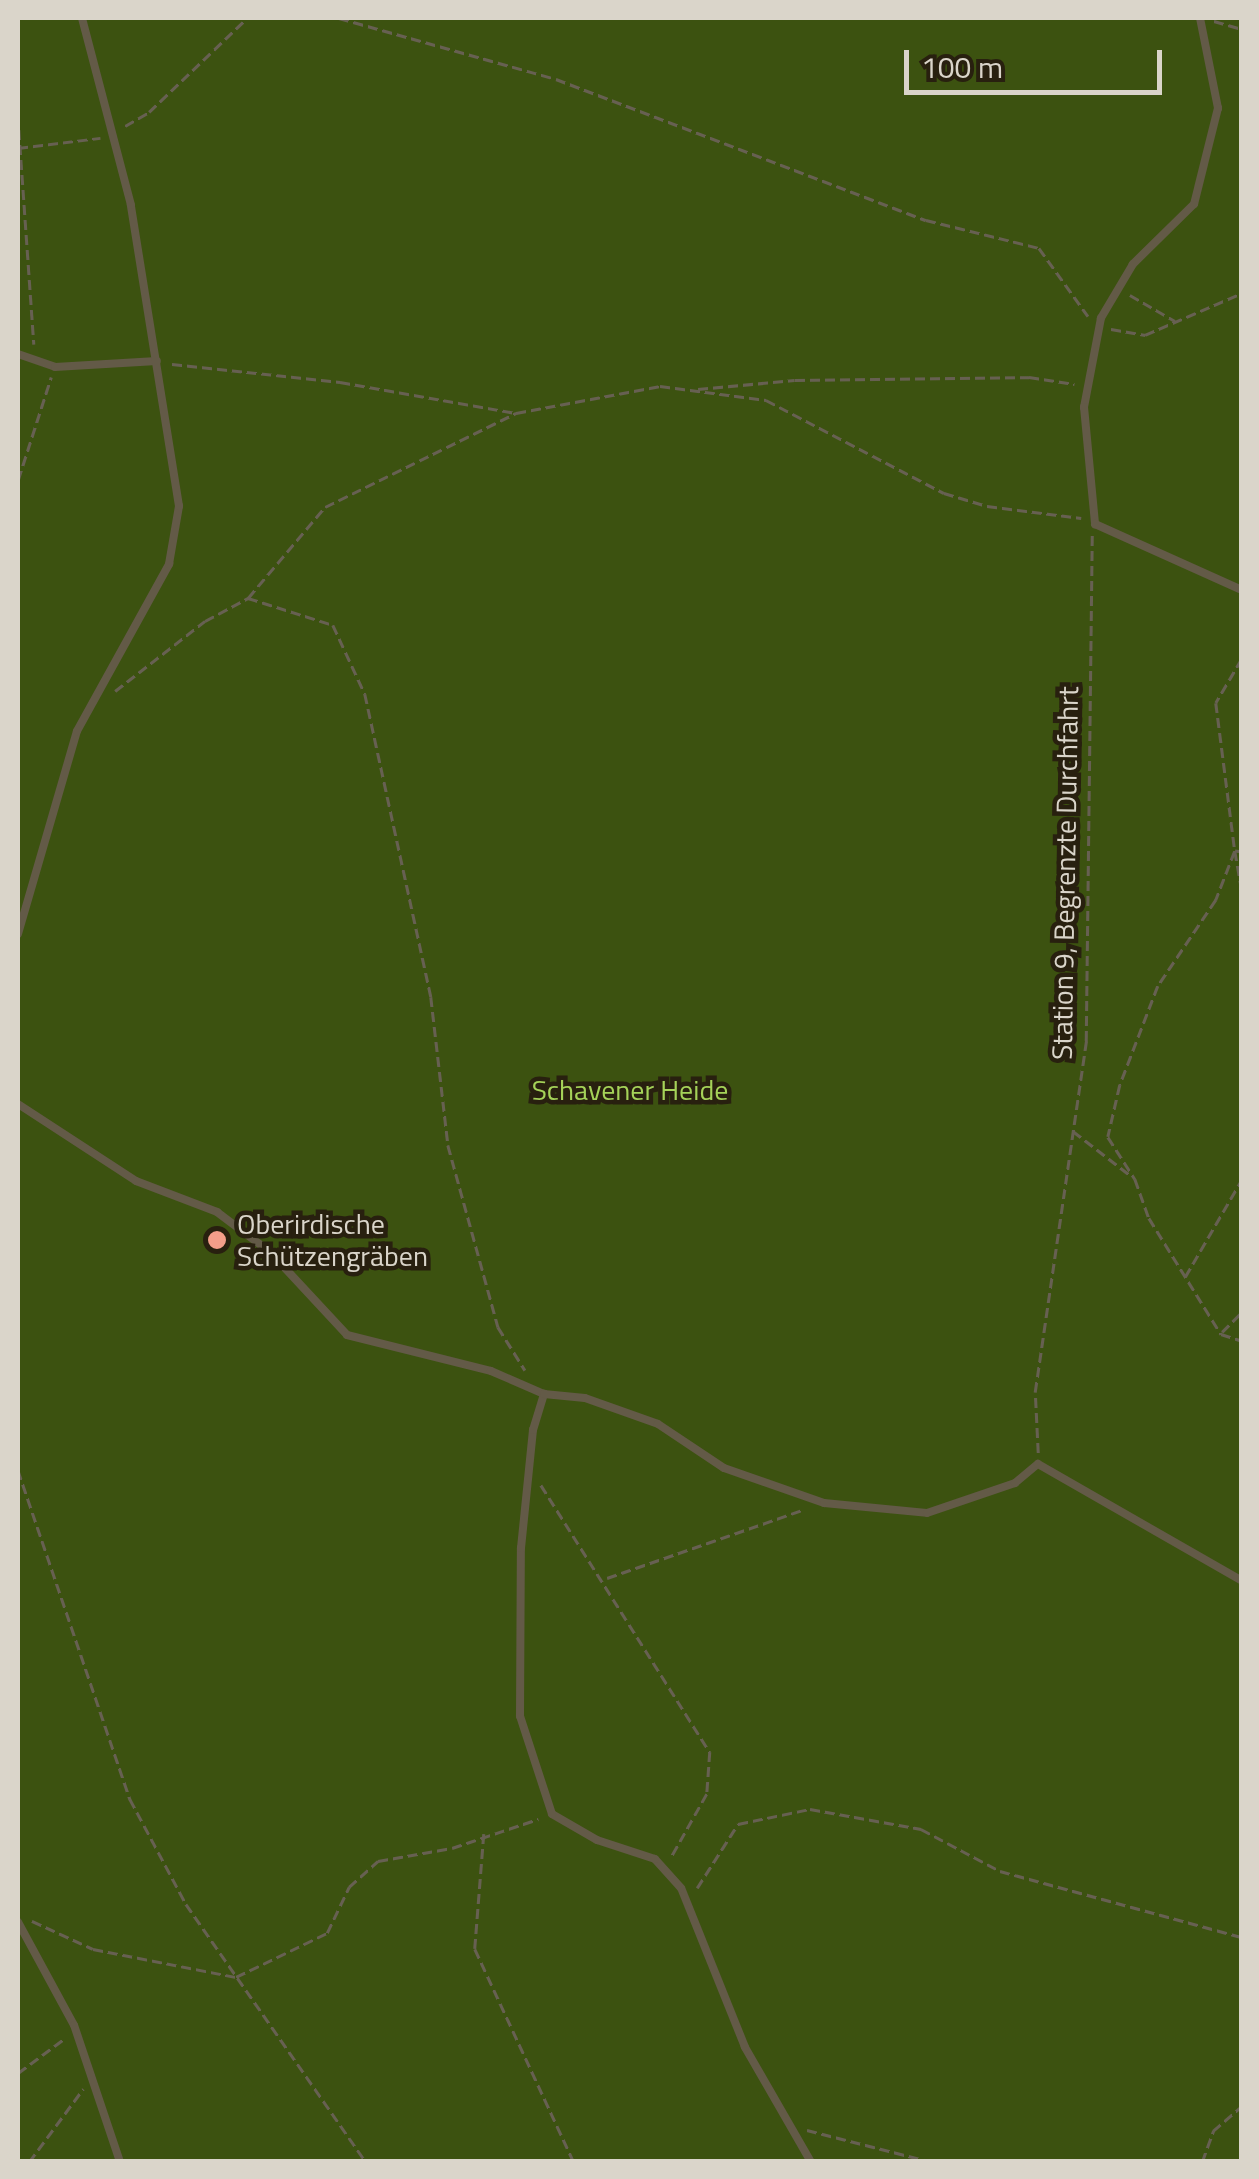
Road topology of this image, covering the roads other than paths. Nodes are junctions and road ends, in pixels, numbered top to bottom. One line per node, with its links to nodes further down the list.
1 (82, 18): 4 (lane)
2 (1201, 18): 5 (lane)
3 (18, 354): 4 (lane)
4 (157, 360): 6 (lane)
5 (1242, 590)
6 (18, 934)
7 (18, 1104): 8 (lane)
8 (544, 1394): 9 (lane); 12 (lane)
9 (1242, 1581)
10 (18, 1922): 11 (lane)
11 (120, 2162)
12 (810, 2162)

